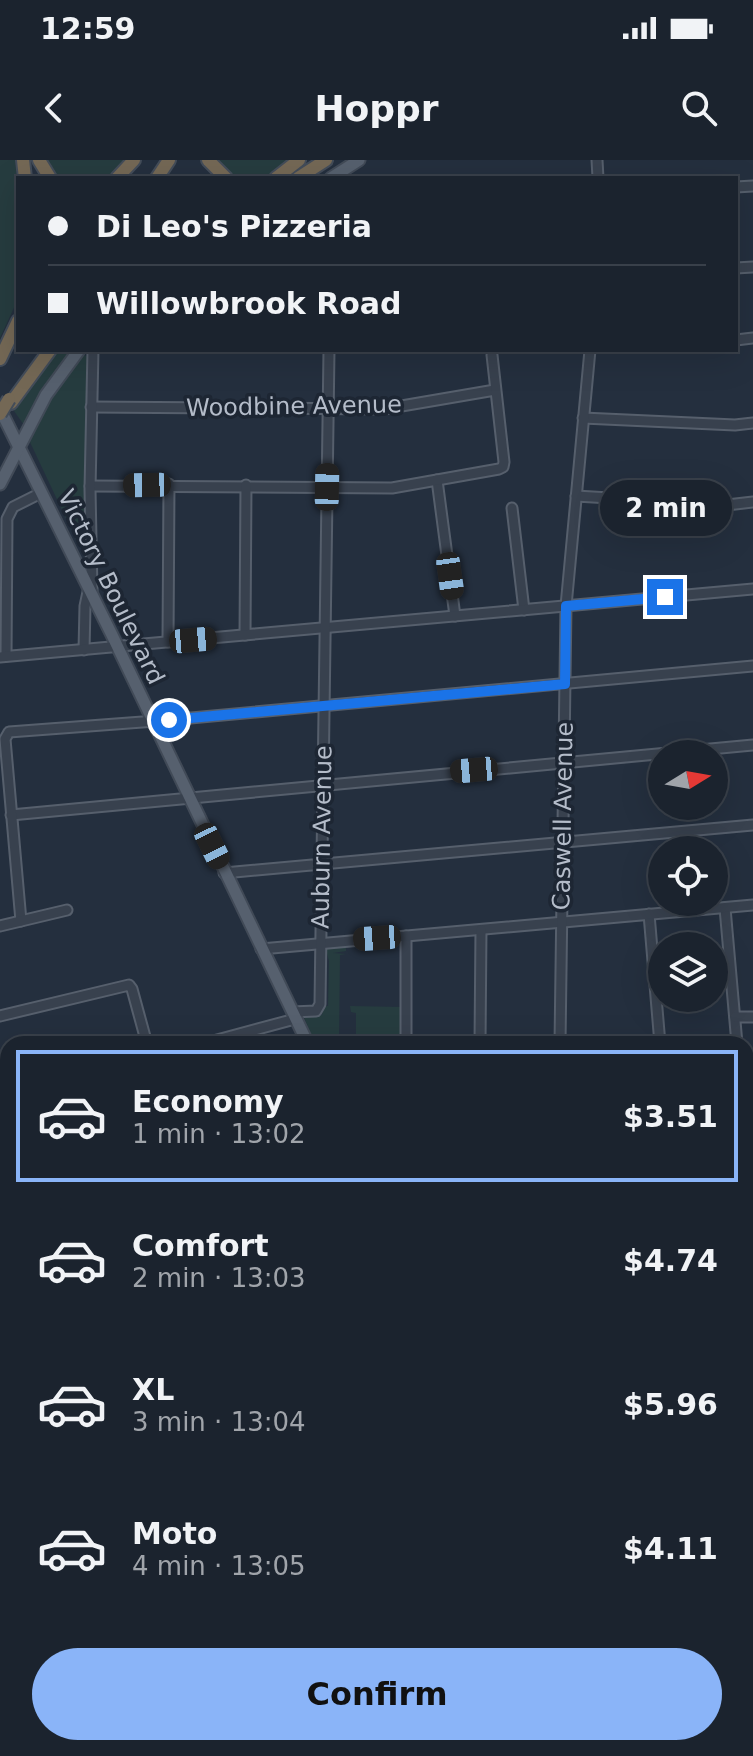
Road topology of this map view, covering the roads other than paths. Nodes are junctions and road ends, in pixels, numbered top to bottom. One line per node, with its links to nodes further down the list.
1 (137, 160): 6 (highway)
2 (208, 160): 7 (highway)
3 (299, 160): 8 (highway)
4 (326, 160): 9 (highway)
5 (359, 160): 10 (main road)
6 (119, 176)
7 (224, 176)
8 (279, 176)
9 (301, 176)
10 (334, 176)
11 (16, 324): 20 (highway)
12 (16, 341): 21 (highway)
13 (39, 352): 24 (highway)
14 (48, 352): 24 (highway)
15 (77, 352): 28 (main road)
16 (93, 352): 23 (street)
17 (329, 352): 25 (street, Auburn Avenue)
18 (590, 352): 26 (street, Caswell Avenue)
19 (492, 355): 22 (street)
20 (0, 359)
21 (0, 366)
22 (495, 390): 25 (street, Woodbine Avenue); 29 (street)
23 (91, 407): 25 (street, Woodbine Avenue); 33 (street)
24 (4, 408): 28 (main road, Victory Boulevard)
25 (328, 408): 34 (street, Auburn Avenue)
26 (583, 418): 27 (street); 36 (street, Caswell Avenue)
27 (753, 423)
28 (19, 447): 30 (main road); 35 (main road, Victory Boulevard)
29 (437, 480): 34 (street); 43 (street)
30 (0, 484)
31 (169, 484): 32 (street); 33 (street); 46 (street)
32 (246, 485): 34 (street); 45 (street)
33 (90, 486): 40 (street)
34 (327, 487): 44 (street, Auburn Avenue)
35 (41, 493): 40 (main road, Victory Boulevard); 49 (street)
36 (576, 496): 37 (street); 41 (street, Caswell Avenue)
37 (753, 502)
38 (512, 508): 42 (street)
39 (753, 589): 41 (street)
40 (90, 591): 47 (main road, Victory Boulevard); 48 (street)
41 (566, 606): 42 (street); 51 (street, Caswell Avenue)
42 (524, 610): 43 (street)
43 (455, 616): 44 (street)
44 (325, 628): 45 (street); 52 (street, Auburn Avenue)
45 (245, 635): 46 (street)
46 (168, 642): 47 (street)
47 (117, 647): 48 (street); 53 (main road, Victory Boulevard)
48 (84, 650): 49 (street)
49 (3, 657)
50 (753, 666): 51 (street)
51 (565, 684): 52 (street); 55 (street, Caswell Avenue)
52 (325, 706): 53 (street); 56 (street, Auburn Avenue)
53 (151, 720): 57 (main road, Victory Boulevard); 58 (street)
54 (753, 745): 55 (street)
55 (564, 762): 56 (street); 60 (street, Caswell Avenue)
56 (324, 784): 57 (street); 61 (street, Auburn Avenue)
57 (188, 798): 58 (street); 62 (main road, Victory Boulevard)
58 (11, 815): 69 (street)
59 (753, 825): 60 (street)
60 (563, 842): 61 (street); 70 (street, Caswell Avenue)
61 (323, 864): 62 (street); 74 (street, Auburn Avenue)
62 (224, 873): 75 (main road, Victory Boulevard)
63 (753, 905): 64 (street)
64 (728, 908)
65 (67, 910): 69 (street)
66 (648, 914): 70 (street)
67 (649, 916): 86 (street)
68 (726, 916): 78 (street)
69 (21, 921): 71 (street)
70 (562, 923): 72 (street); 85 (street, Caswell Avenue)
71 (0, 926)
72 (481, 930): 73 (street); 84 (street)
73 (406, 936): 74 (street); 83 (street)
74 (320, 943): 75 (street); 76 (street, Auburn Avenue)
75 (261, 949): 76 (main road, Victory Boulevard)
76 (294, 1015): 81 (street); 82 (main road, Victory Boulevard)
77 (0, 1016): 80 (street)
78 (735, 1017): 79 (street); 87 (street)
79 (753, 1017)
80 (145, 1036)
81 (227, 1036)
82 (304, 1036)
83 (406, 1036)
84 (480, 1036)
85 (560, 1036)
86 (659, 1036)
87 (736, 1036)

